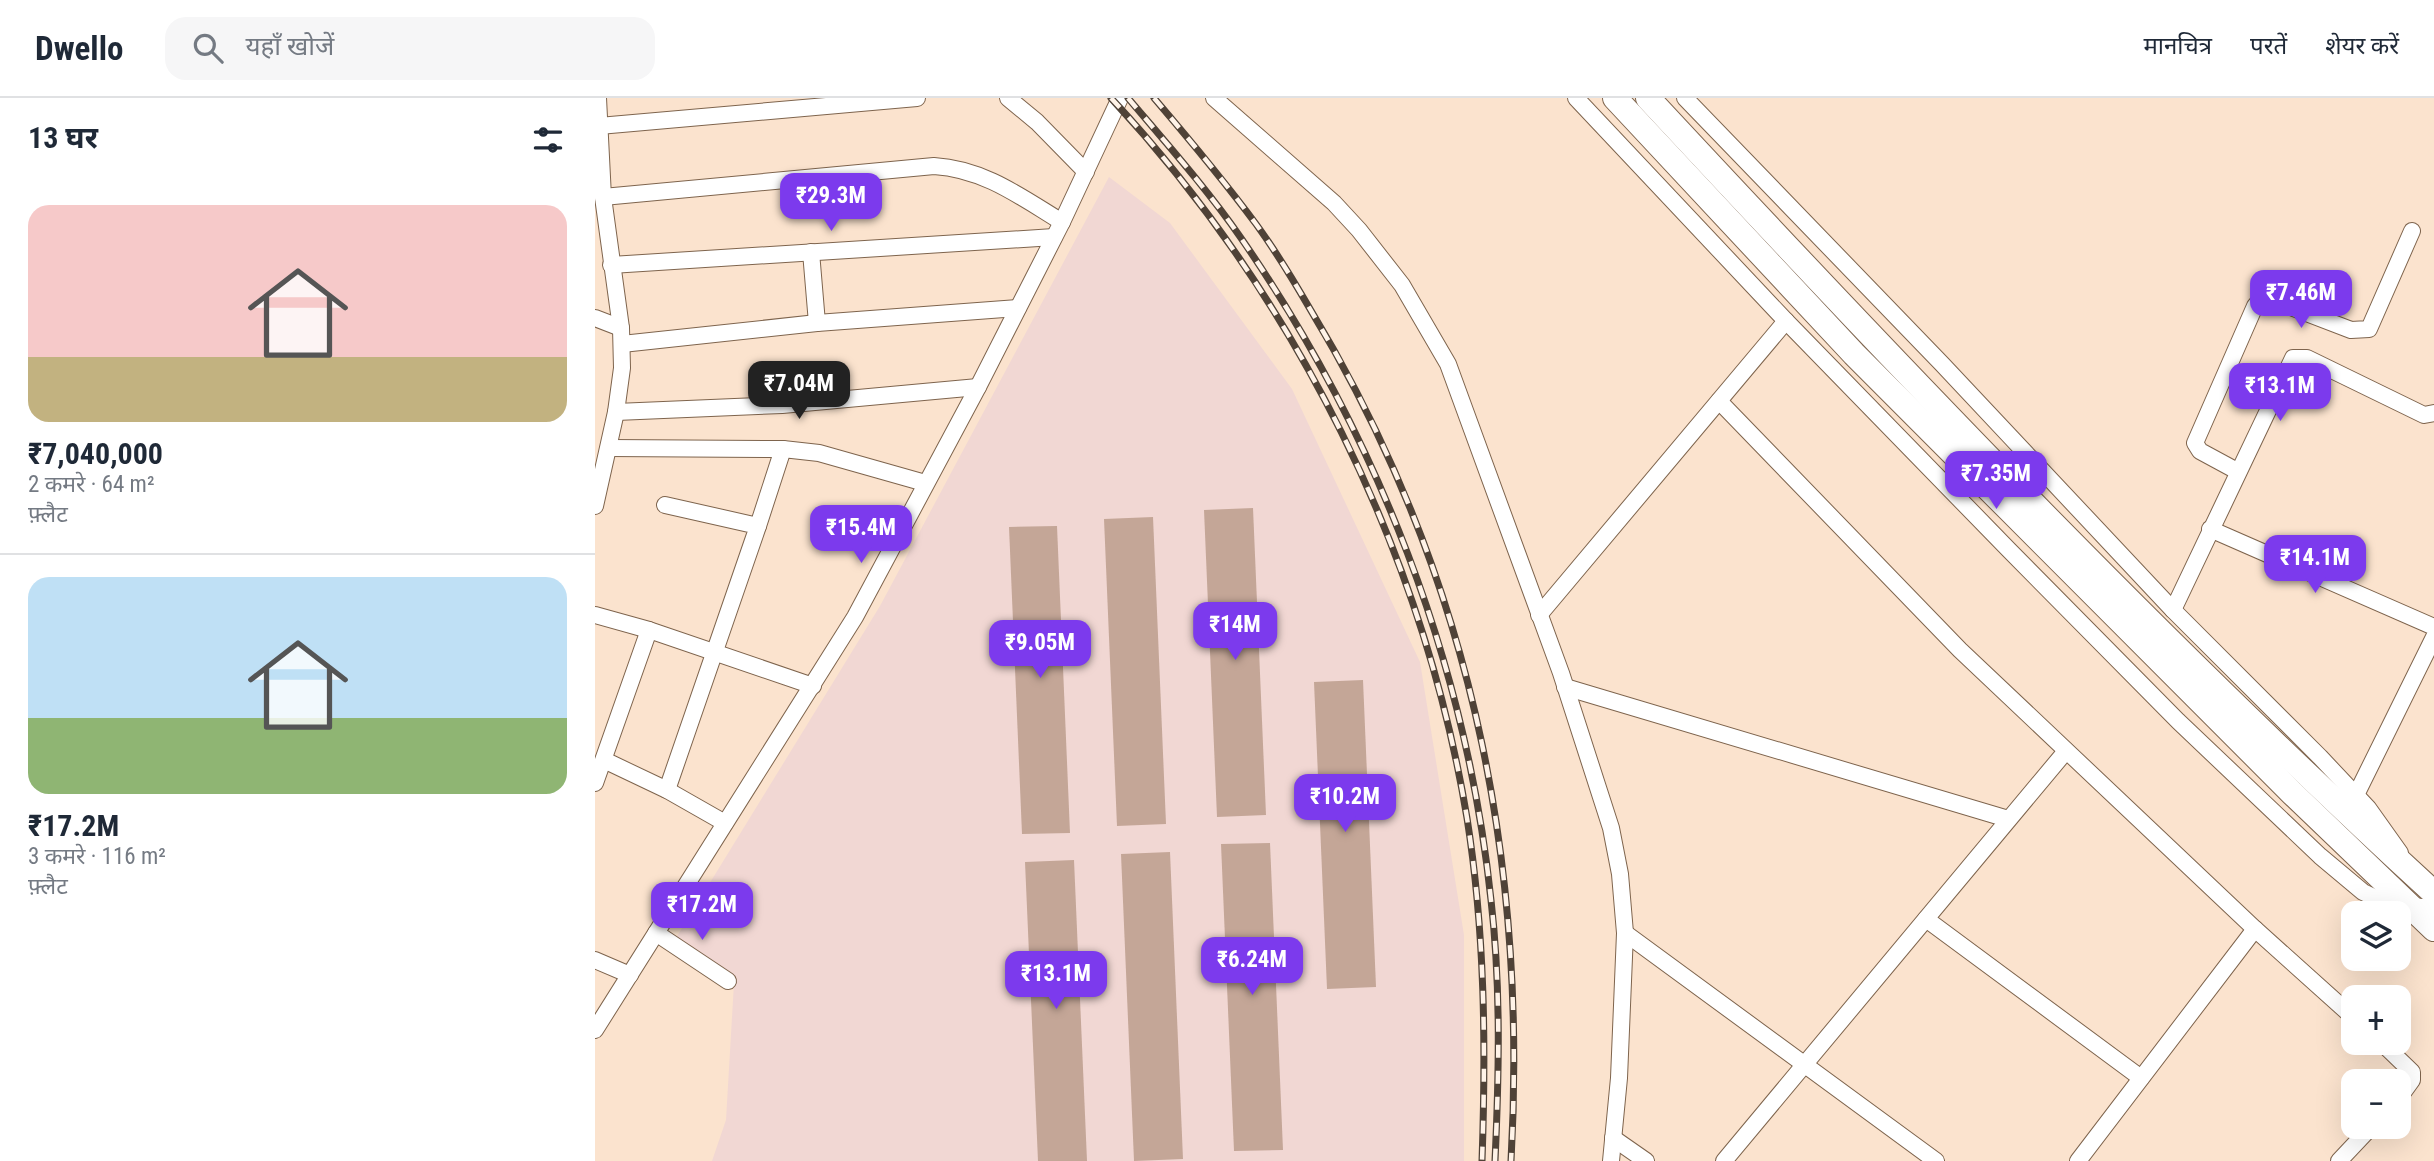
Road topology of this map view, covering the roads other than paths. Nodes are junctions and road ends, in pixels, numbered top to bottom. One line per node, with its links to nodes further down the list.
1 (598, 98): 10 (street)
2 (917, 98): 10 (street)
3 (1008, 98): 11 (street)
4 (1120, 98): 11 (street)
5 (1214, 98): 36 (street)
6 (1576, 98): 19 (street)
7 (1615, 98): 52 (highway)
8 (1648, 98): 50 (highway)
9 (1685, 98): 34 (street)
10 (599, 126): 12 (street)
11 (1086, 172): 13 (street)
12 (603, 197): 13 (street); 16 (street)
13 (1058, 229): 15 (street); 17 (street)
14 (2412, 231): 28 (street)
15 (811, 252): 16 (street); 20 (street)
16 (611, 265): 21 (street)
17 (1018, 308): 20 (street); 22 (street)
18 (595, 318): 21 (street)
19 (1786, 321): 23 (street); 52 (street)
20 (817, 323): 21 (street)
21 (621, 336): 24 (street)
22 (978, 387): 24 (street); 29 (street)
23 (1719, 401): 36 (street); 43 (street)
24 (616, 412): 26 (street)
25 (2434, 412): 28 (street)
26 (609, 448): 27 (street); 31 (street)
27 (783, 449): 29 (street); 32 (street)
28 (2237, 471): 33 (street)
29 (925, 483): 41 (street)
30 (665, 505): 32 (street)
31 (595, 506)
32 (758, 526): 40 (street)
33 (2210, 529): 34 (street); 37 (street)
34 (2173, 610): 47 (street)
35 (595, 615): 38 (street)
36 (1539, 615): 42 (street)
37 (2434, 627)
38 (649, 630): 40 (street); 44 (street)
39 (2434, 637): 47 (street)
40 (717, 653): 41 (street); 46 (street)
41 (813, 686): 49 (street)
42 (1566, 687): 48 (street); 57 (street)
43 (2066, 751): 48 (street); 54 (street)
44 (604, 760): 45 (street); 46 (street)
45 (595, 783)
46 (667, 790): 49 (street)
47 (2356, 795): 50 (street)
48 (2008, 819): 53 (street)
49 (725, 823): 56 (street)
50 (2409, 870): 51 (highway)
51 (2434, 893)
52 (2422, 908): 55 (highway)
53 (1926, 919): 64 (street); 66 (street)
54 (2255, 929): 61 (street); 66 (street)
55 (2434, 929)
56 (656, 933): 59 (street); 60 (street)
57 (1625, 933): 64 (street); 67 (street)
58 (595, 960): 59 (street)
59 (630, 975): 62 (street)
60 (728, 981)
61 (2341, 1006)
62 (595, 1030)
63 (2394, 1055): 65 (street)
64 (1804, 1064): 71 (street); 72 (street)
65 (2409, 1069)
66 (2141, 1078): 73 (street)
67 (1613, 1138): 69 (street); 70 (street)
68 (2360, 1139): 74 (street)
69 (1611, 1161)
70 (1646, 1161)
71 (1724, 1161)
72 (1936, 1161)
73 (2078, 1161)
74 (2339, 1161)

